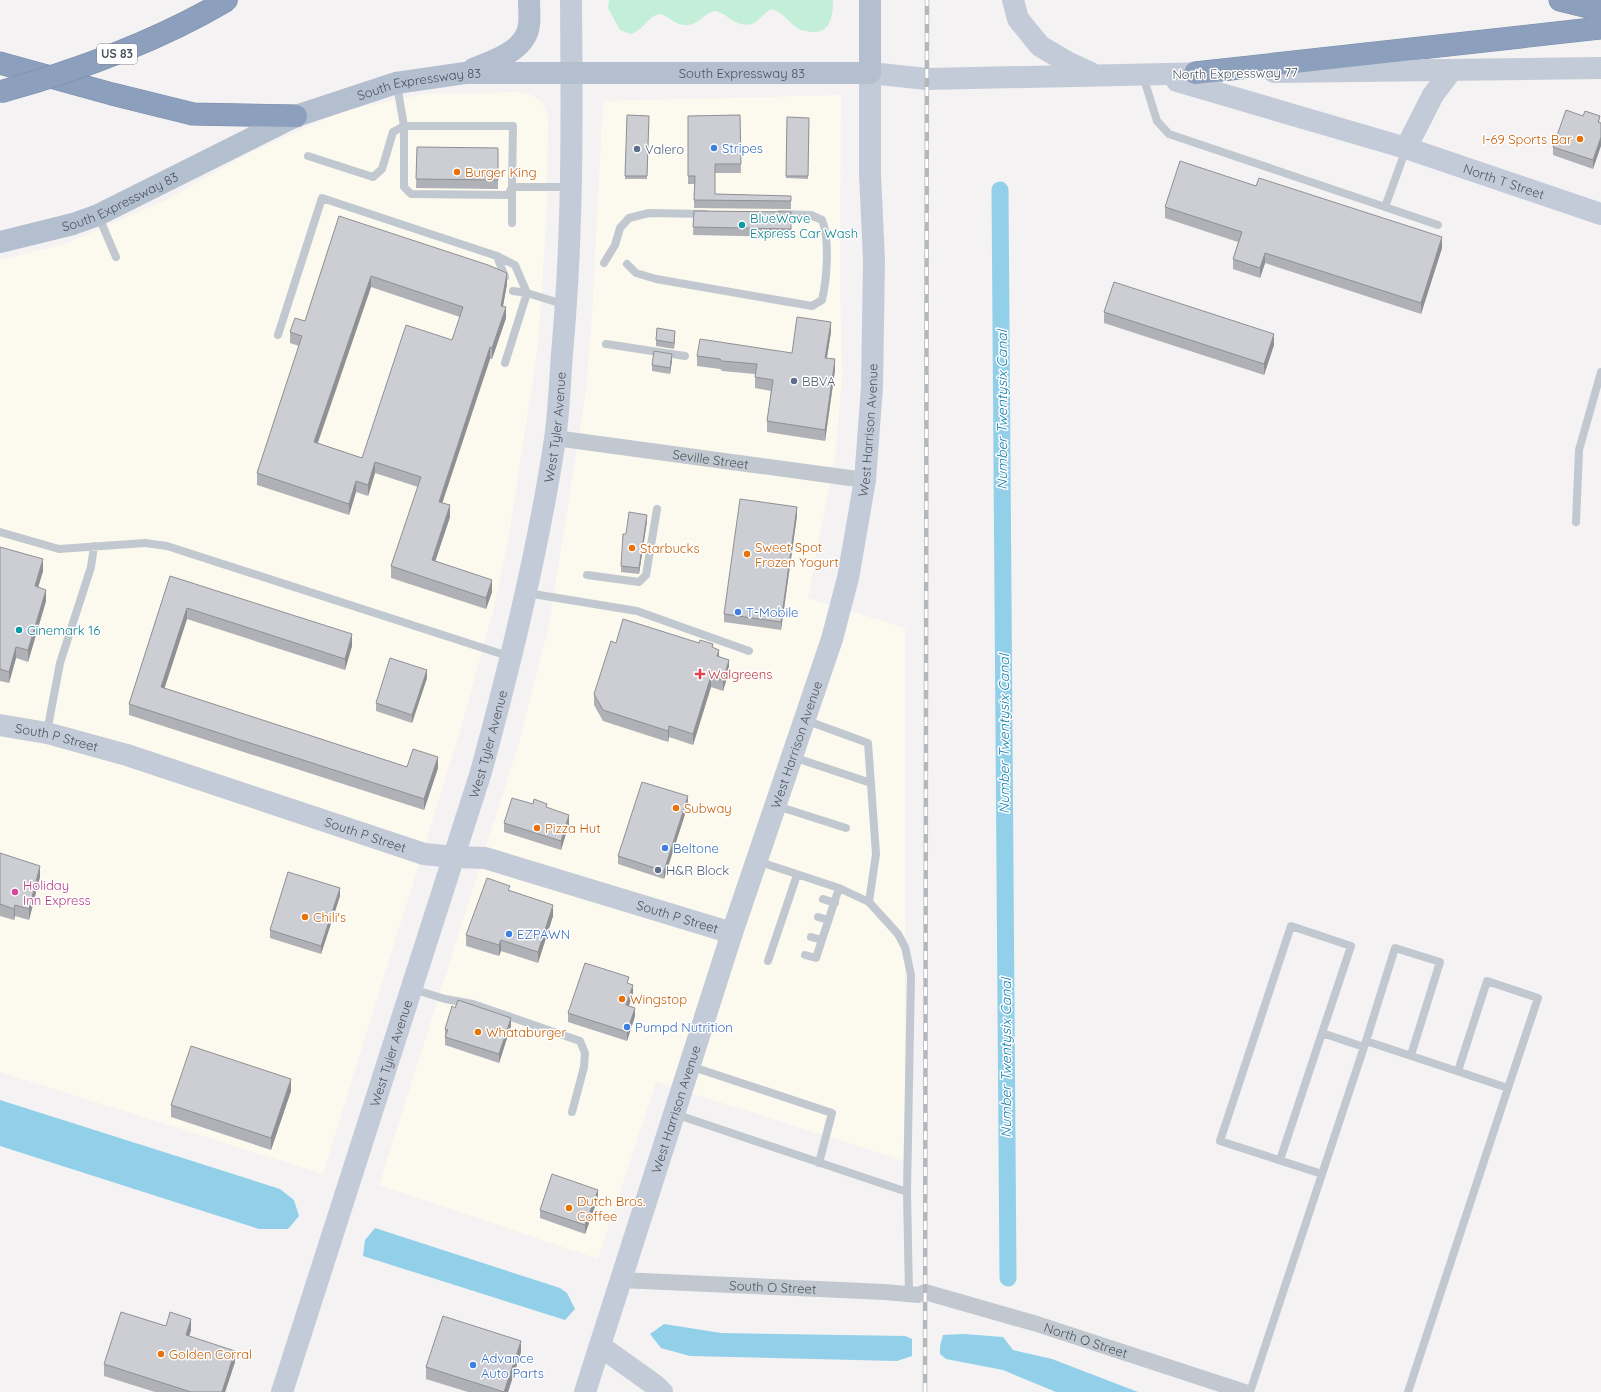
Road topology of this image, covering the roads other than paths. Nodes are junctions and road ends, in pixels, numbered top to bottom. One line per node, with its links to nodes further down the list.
1 (227, 0): 19 (highway, US 83, bridge)
2 (529, 0): 12 (main road)
3 (571, 0): 13 (main road, West Tyler Avenue)
4 (870, 0): 14 (main road)
5 (1013, 0): 16 (main road)
6 (1560, 0): 7 (highway)
7 (1601, 10)
8 (1601, 28): 15 (highway)
9 (0, 63): 20 (highway)
10 (1601, 68): 11 (main road, North Expressway 77)
11 (1451, 70): 15 (main road, North Expressway 77); 22 (main road)
12 (465, 73): 13 (main road, South Expressway 83); 18 (main road, South Expressway 83)
13 (572, 73): 14 (main road, South Expressway 83); 25 (main road, West Tyler Avenue)
14 (870, 73): 16 (main road, North Expressway 77); 48 (main road, West Harrison Avenue)
15 (1195, 73): 17 (main road, North Expressway 77)
16 (1095, 75): 17 (main road, North Expressway 77)
17 (1148, 75): 22 (main road, North T Street); 26 (lane)
18 (396, 83): 20 (main road, South Expressway 83); 21 (lane)
19 (0, 92)
20 (296, 116): 30 (main road, South Expressway 83)
21 (404, 126): 23 (lane); 24 (lane); 24 (lane)
22 (1406, 148): 26 (lane); 29 (main road, North T Street)
23 (308, 156)
24 (512, 187): 25 (lane); 31 (lane)
25 (572, 187): 41 (main road, West Tyler Avenue)
26 (1385, 207): 32 (lane)
27 (717, 214): 36 (lane)
28 (769, 214): 37 (lane)
29 (1601, 214)
30 (98, 215): 33 (main road, South Expressway 83); 35 (lane)
31 (512, 223)
32 (1438, 224)
33 (0, 242)
34 (497, 256): 38 (lane); 40 (lane); 42 (lane)
35 (116, 257)
36 (604, 263)
37 (628, 264)
38 (505, 277)
39 (512, 291): 40 (lane)
40 (527, 293): 41 (lane); 45 (lane)
41 (566, 305): 47 (main road, West Tyler Avenue)
42 (278, 336)
43 (606, 344): 44 (lane)
44 (685, 356)
45 (504, 363)
46 (1601, 372): 50 (lane)
47 (555, 438): 48 (street, Seville Street); 54 (main road, West Tyler Avenue)
48 (865, 480): 57 (main road, West Harrison Avenue)
49 (657, 509): 53 (lane)
50 (1576, 522)
51 (0, 532): 52 (lane)
52 (94, 546): 56 (lane); 59 (lane)
53 (587, 576)
54 (526, 592): 55 (lane); 56 (main road, West Tyler Avenue)
55 (749, 651)
56 (511, 658): 64 (main road, West Tyler Avenue)
57 (804, 720): 60 (main road, West Harrison Avenue); 61 (lane)
58 (0, 725): 59 (main road, South P Street)
59 (46, 733): 64 (main road, South P Street)
60 (792, 757): 61 (lane); 62 (main road, West Harrison Avenue)
61 (871, 783): 71 (lane)
62 (775, 805): 63 (lane); 65 (main road, West Harrison Avenue)
63 (846, 828)
64 (454, 857): 77 (main road, South P Street); 84 (main road, West Tyler Avenue)
65 (757, 861): 66 (lane); 77 (main road, West Harrison Avenue)
66 (797, 875): 67 (lane); 68 (lane)
67 (839, 888): 71 (lane); 72 (lane)
68 (792, 889): 69 (lane); 75 (lane)
69 (801, 892)
70 (823, 899): 72 (lane)
71 (869, 902): 96 (lane)
72 (834, 903): 74 (lane)
73 (818, 917): 74 (lane)
74 (828, 920): 79 (lane)
75 (780, 927): 76 (lane); 80 (lane)
76 (788, 929)
77 (732, 933): 88 (main road, West Harrison Avenue)
78 (811, 937): 79 (lane)
79 (822, 940): 82 (lane)
80 (774, 945): 81 (lane); 83 (lane)
81 (783, 948)
82 (805, 954)
83 (768, 961)
84 (412, 989): 91 (lane); 101 (main road, West Tyler Avenue)
85 (1322, 1033): 86 (lane); 93 (lane); 93 (lane)
86 (1365, 1044): 87 (lane); 87 (lane); 95 (lane)
87 (1411, 1055): 89 (lane)
88 (690, 1066): 92 (main road, West Harrison Avenue); 94 (lane)
89 (1458, 1071): 90 (lane); 90 (lane)
90 (1508, 1088): 106 (lane)
91 (572, 1112)
92 (674, 1114): 94 (lane); 97 (main road, West Harrison Avenue)
93 (1280, 1160): 95 (lane)
94 (819, 1163): 96 (lane)
95 (1322, 1174): 105 (lane)
96 (908, 1192): 99 (lane)
97 (620, 1280): 99 (street, South O Street); 100 (main road, West Harrison Avenue)
98 (925, 1292): 99 (street, South O Street); 104 (street, North O Street)
99 (909, 1294)
100 (600, 1346): 102 (main road, West Harrison Avenue); 103 (main road)
101 (282, 1392)
102 (585, 1392)
103 (662, 1392)
104 (1245, 1392)
105 (1250, 1392)
106 (1408, 1392)

